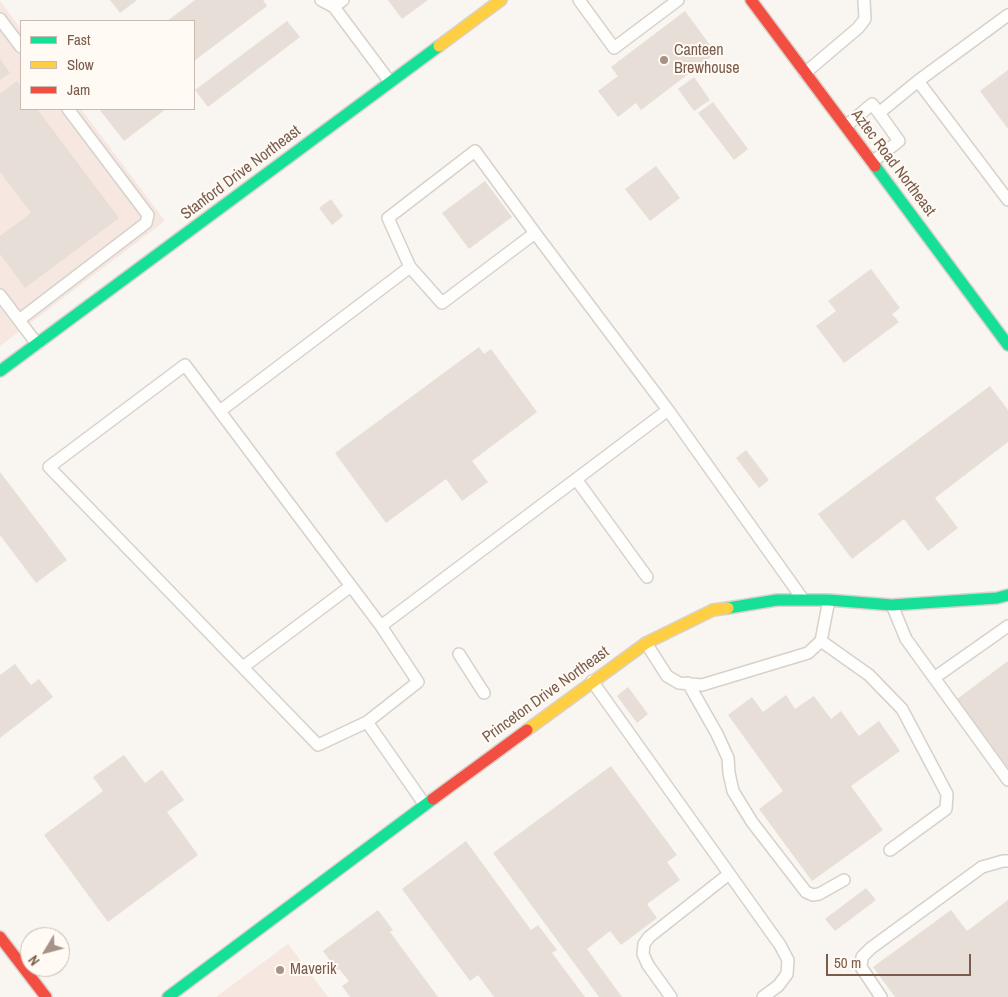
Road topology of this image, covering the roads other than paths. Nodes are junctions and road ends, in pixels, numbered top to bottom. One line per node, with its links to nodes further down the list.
1 (322, 0): 7 (lane)
2 (501, 0): 13 (street, Stanford Drive Northeast)
3 (578, 0): 4 (lane)
4 (678, 0)
5 (751, 0): 11 (street, Aztec Road Northeast)
6 (866, 1): 11 (lane)
7 (339, 4): 13 (lane)
8 (1008, 15): 12 (lane)
9 (0, 19): 10 (lane)
10 (20, 46)
11 (805, 73): 16 (street, Aztec Road Northeast)
12 (918, 81): 15 (lane); 18 (lane)
13 (390, 82): 23 (street, Stanford Drive Northeast)
14 (69, 110): 22 (lane)
15 (879, 113): 16 (lane); 17 (lane)
16 (846, 126): 17 (street, Aztec Road Northeast)
17 (872, 162): 24 (street, Aztec Road Northeast)
18 (1008, 200)
19 (535, 233): 20 (lane); 20 (lane); 26 (lane)
20 (410, 267): 27 (lane)
21 (0, 295): 22 (lane)
22 (19, 320): 23 (lane)
23 (37, 344): 25 (street, Stanford Drive Northeast)
24 (1008, 345)
25 (0, 372)
26 (668, 410): 28 (lane); 31 (lane)
27 (220, 411): 30 (lane); 40 (lane)
28 (576, 479): 29 (lane); 35 (lane)
29 (647, 577)
30 (350, 586): 35 (lane); 40 (lane)
31 (803, 600): 32 (street, Princeton Drive Northeast); 38 (street, Princeton Drive Northeast)
32 (829, 600): 34 (street, Princeton Drive Northeast); 37 (lane)
33 (1003, 600): 34 (street, Princeton Drive Northeast)
34 (892, 605): 41 (lane)
35 (381, 626): 45 (lane)
36 (1008, 626): 41 (lane)
37 (821, 641): 43 (lane); 48 (lane)
38 (646, 643): 42 (street, Princeton Drive Northeast); 43 (lane)
39 (459, 654): 44 (lane)
40 (243, 667): 45 (lane)
41 (934, 678): 46 (lane)
42 (592, 681): 47 (street, Princeton Drive Northeast); 50 (lane)
43 (688, 683): 51 (lane)
44 (484, 693)
45 (367, 722): 47 (lane)
46 (1008, 780)
47 (425, 805): 54 (street, Princeton Drive Northeast)
48 (890, 850)
49 (1008, 861): 57 (lane)
50 (729, 874): 55 (lane); 56 (lane)
51 (844, 880)
52 (0, 936): 53 (street)
53 (46, 997)
54 (168, 997)
55 (671, 997)
56 (762, 997)
57 (882, 997)

